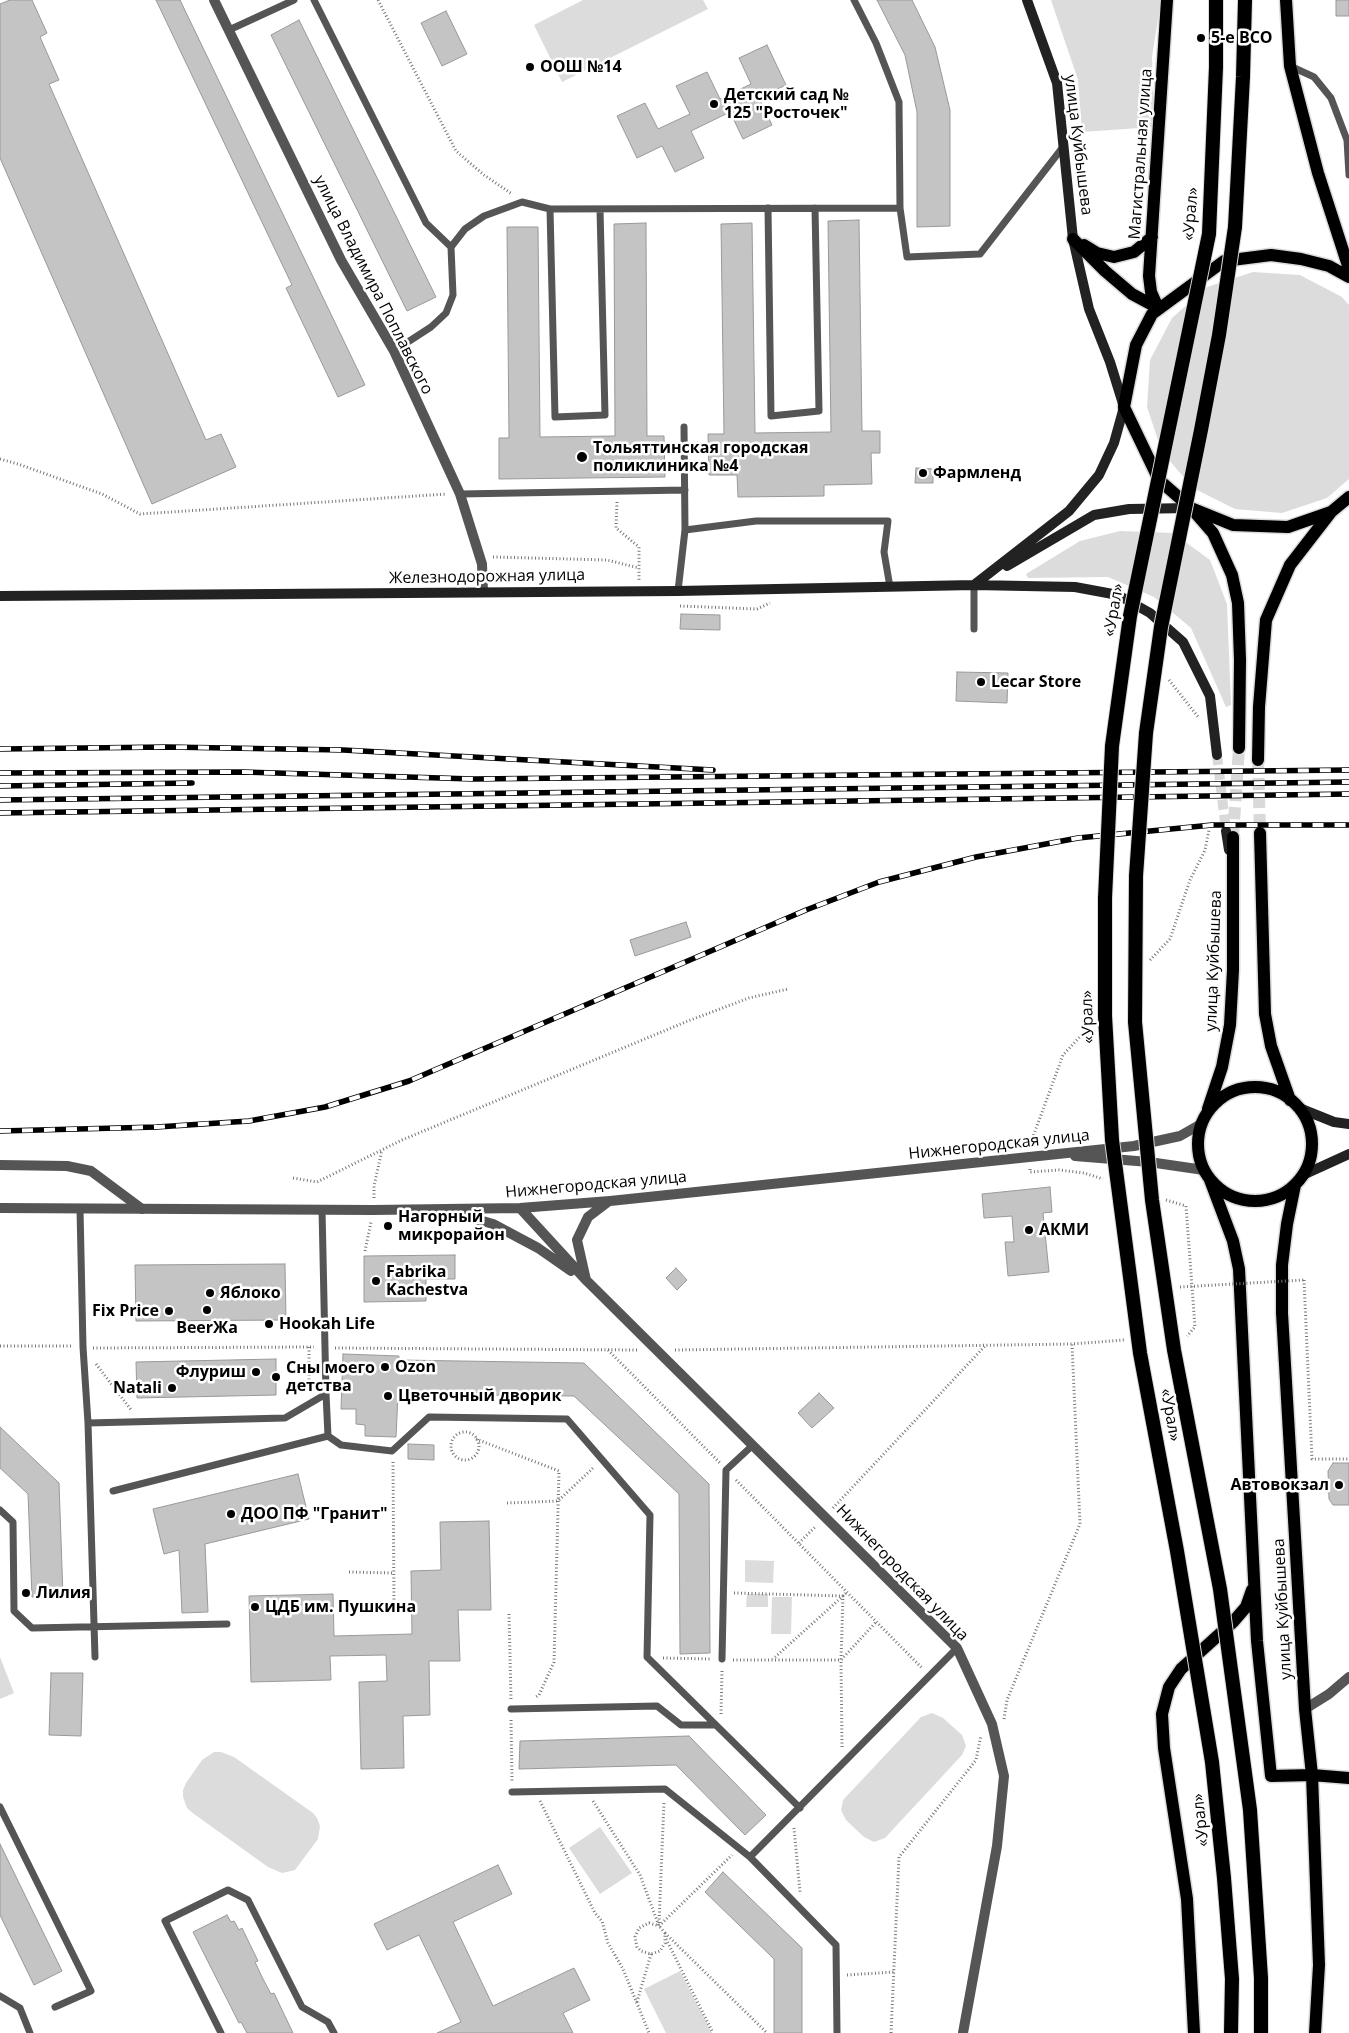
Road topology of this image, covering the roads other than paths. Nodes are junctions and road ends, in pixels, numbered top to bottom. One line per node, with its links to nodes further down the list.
1 (214, 0): 10 (street, улица Владимира Поплавского)
2 (294, 0): 10 (lane)
3 (314, 0): 21 (lane)
4 (854, 0): 17 (lane)
5 (1027, 0): 12 (main road, улица Куйбышева)
6 (1167, 0): 19 (main road, Магистральная улица)
7 (1216, 0): 91 (highway, «Урал», bridge)
8 (1245, 0): 92 (highway, «Урал», bridge)
9 (1286, 0): 11 (main road)
10 (229, 30): 25 (street, улица Владимира Поплавского)
11 (1290, 66): 13 (lane); 22 (main road)
12 (1063, 147): 17 (lane); 20 (main road, улица Куйбышева)
13 (1349, 175)
14 (550, 208): 18 (lane); 18 (lane); 21 (lane)
15 (768, 208): 16 (lane); 16 (lane); 18 (lane)
16 (815, 208): 17 (lane)
17 (900, 208)
18 (600, 209)
19 (1152, 237): 20 (main road); 24 (main road, Магистральная улица)
20 (1073, 239): 24 (main road); 26 (main road, улица Куйбышева)
21 (451, 246): 25 (lane)
22 (1349, 269)
23 (1349, 277): 24 (main road)
24 (1158, 308): 26 (main road)
25 (394, 351): 29 (street, улица Владимира Поплавского)
26 (1124, 407): 31 (main road); 34 (main road)
27 (684, 427): 28 (lane)
28 (685, 490): 29 (lane); 33 (lane)
29 (460, 494): 37 (street, улица Владимира Поплавского)
30 (1349, 497): 32 (main road)
31 (1191, 508): 32 (main road); 34 (main road); 40 (main road)
32 (1331, 512): 42 (main road)
33 (686, 530): 35 (lane); 36 (lane)
34 (974, 585): 35 (main road, Железнодорожная улица); 39 (lane); 41 (main road, Железнодорожная улица)
35 (890, 588): 36 (main road, Железнодорожная улица)
36 (678, 590): 37 (main road, Железнодорожная улица)
37 (483, 592): 38 (main road, Железнодорожная улица)
38 (0, 596)
39 (974, 629)
40 (1239, 748)
41 (1217, 755)
42 (1258, 760)
43 (1260, 833): 45 (main road)
44 (1229, 834): 46 (main road, улица Куйбышева)
45 (1295, 1104): 46 (main road); 47 (main road); 52 (main road)
46 (1204, 1118): 48 (street, Нижнегородская улица); 51 (main road)
47 (1349, 1124)
48 (1049, 1154): 51 (street); 53 (street, Нижнегородская улица)
49 (1349, 1154): 52 (main road)
50 (0, 1165): 57 (street)
51 (1207, 1175): 52 (main road); 67 (main road, улица Куйбышева)
52 (1299, 1180): 75 (main road, улица Куйбышева)
53 (610, 1201): 56 (street, Нижнегородская улица); 60 (street)
54 (0, 1208): 55 (street, Нижнегородская улица)
55 (80, 1208): 57 (street, Нижнегородская улица); 62 (lane)
56 (520, 1208): 59 (street, Нижнегородская улица); 60 (street)
57 (142, 1209): 58 (street, Нижнегородская улица)
58 (322, 1210): 59 (street, Нижнегородская улица); 61 (lane)
59 (445, 1210): 60 (street)
60 (586, 1281): 64 (street, Нижнегородская улица)
61 (326, 1394): 62 (lane); 63 (lane)
62 (88, 1423): 69 (lane)
63 (328, 1436): 65 (lane); 76 (lane)
64 (753, 1445): 70 (street, Нижнегородская улица); 72 (lane)
65 (113, 1492)
66 (0, 1510): 69 (lane)
67 (1254, 1585): 77 (main road, улица Куйбышева); 90 (main road, улица Куйбышева)
68 (227, 1624): 69 (lane)
69 (94, 1627): 71 (lane)
70 (957, 1648): 81 (lane); 89 (street, Нижнегородская улица)
71 (95, 1657)
72 (722, 1660)
73 (1349, 1677): 75 (street)
74 (511, 1709): 76 (lane)
75 (1305, 1709): 77 (main road, улица Куйбышева)
76 (715, 1725): 81 (lane)
77 (1312, 1775): 78 (main road); 93 (main road, улица Куйбышева)
78 (1349, 1778)
79 (512, 1792): 82 (lane)
80 (0, 1807): 84 (lane)
81 (800, 1808): 82 (lane)
82 (750, 1857): 88 (lane)
83 (0, 1996): 85 (lane)
84 (56, 2007)
85 (30, 2033)
86 (221, 2033): 87 (lane)
87 (334, 2033)
88 (837, 2033)
89 (963, 2033)
90 (1194, 2033)
91 (1231, 2033)
92 (1261, 2033)
93 (1315, 2033)

